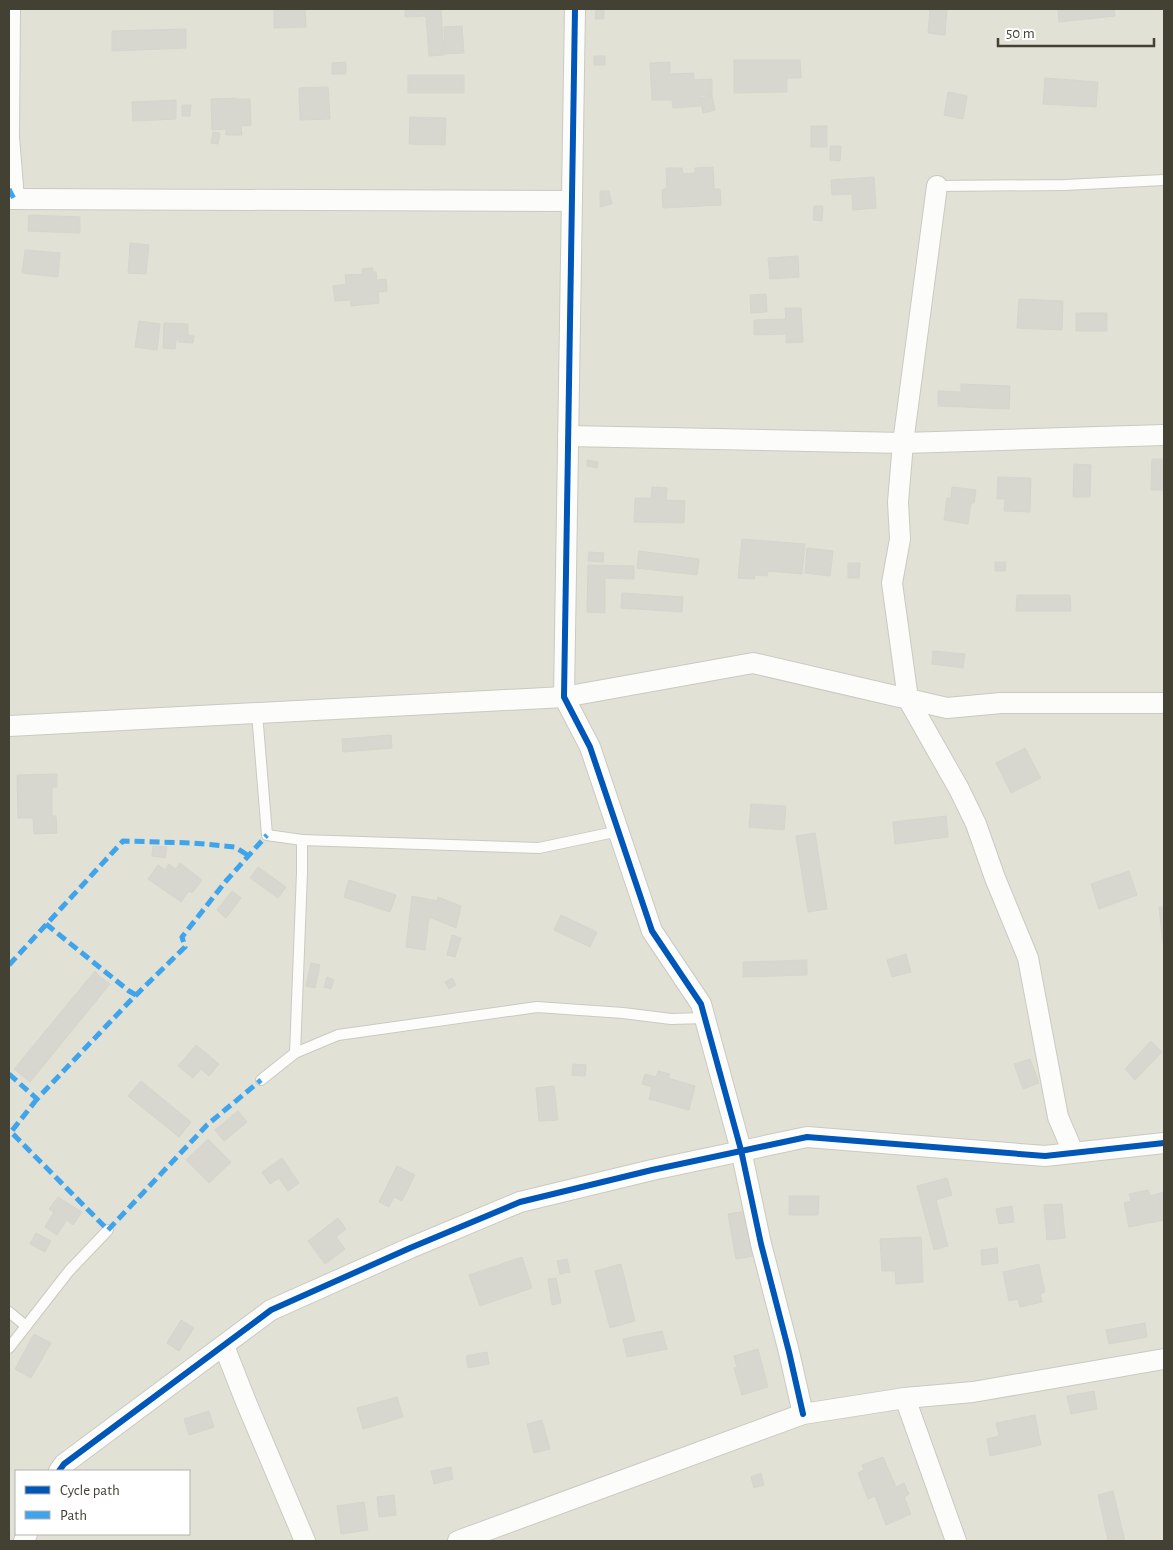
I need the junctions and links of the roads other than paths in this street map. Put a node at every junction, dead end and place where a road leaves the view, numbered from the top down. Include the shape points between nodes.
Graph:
1 (10, 9) edge
2 (574, 9) edge
3 (1164, 180) edge
4 (937, 186) joint
5 (11, 199) edge
6 (572, 201) junction
7 (1164, 435) edge
8 (568, 436) junction
9 (903, 443) junction
10 (564, 697) junction
11 (908, 699) junction
12 (1164, 703) edge
13 (257, 713) junction
14 (9, 726) edge
15 (619, 831) junction
16 (302, 840) junction
17 (705, 1018) junction
18 (295, 1053) junction
19 (260, 1080) dead end
20 (1164, 1143) edge
21 (741, 1150) junction
22 (1073, 1152) junction
23 (108, 1230) dead end
24 (9, 1312) edge
25 (26, 1326) junction
26 (224, 1346) junction
27 (9, 1348) edge
28 (1164, 1359) edge
29 (905, 1398) junction
30 (803, 1414) junction
31 (60, 1470) edge
32 (305, 1541) edge
33 (458, 1541) edge
34 (956, 1541) edge

1 - 5 street
2 - 6 street
3 - 4 lane
4 - 9 street
5 - 6 street
6 - 8 street
7 - 9 street
8 - 9 street
8 - 10 street
9 - 11 street via 898,502 900,539 892,583
10 - 11 street via 753,663
10 - 13 street
10 - 15 street via 590,747
11 - 12 street via 947,708 1001,702
11 - 22 street via 976,824 1028,958 1058,1117
13 - 14 street
13 - 16 lane via 267,835
15 - 16 lane via 539,848
15 - 17 street via 652,930 700,1004
16 - 18 lane
17 - 18 lane via 671,1019 537,1007 338,1035
17 - 21 street
18 - 19 lane
20 - 22 street
21 - 22 street via 807,1137 1045,1156
21 - 26 street via 520,1202 271,1310
21 - 30 street
23 - 25 lane via 69,1271
24 - 25 lane
25 - 27 lane
26 - 31 street
26 - 32 street
28 - 29 street via 973,1392
29 - 30 street
29 - 34 street
30 - 33 street

